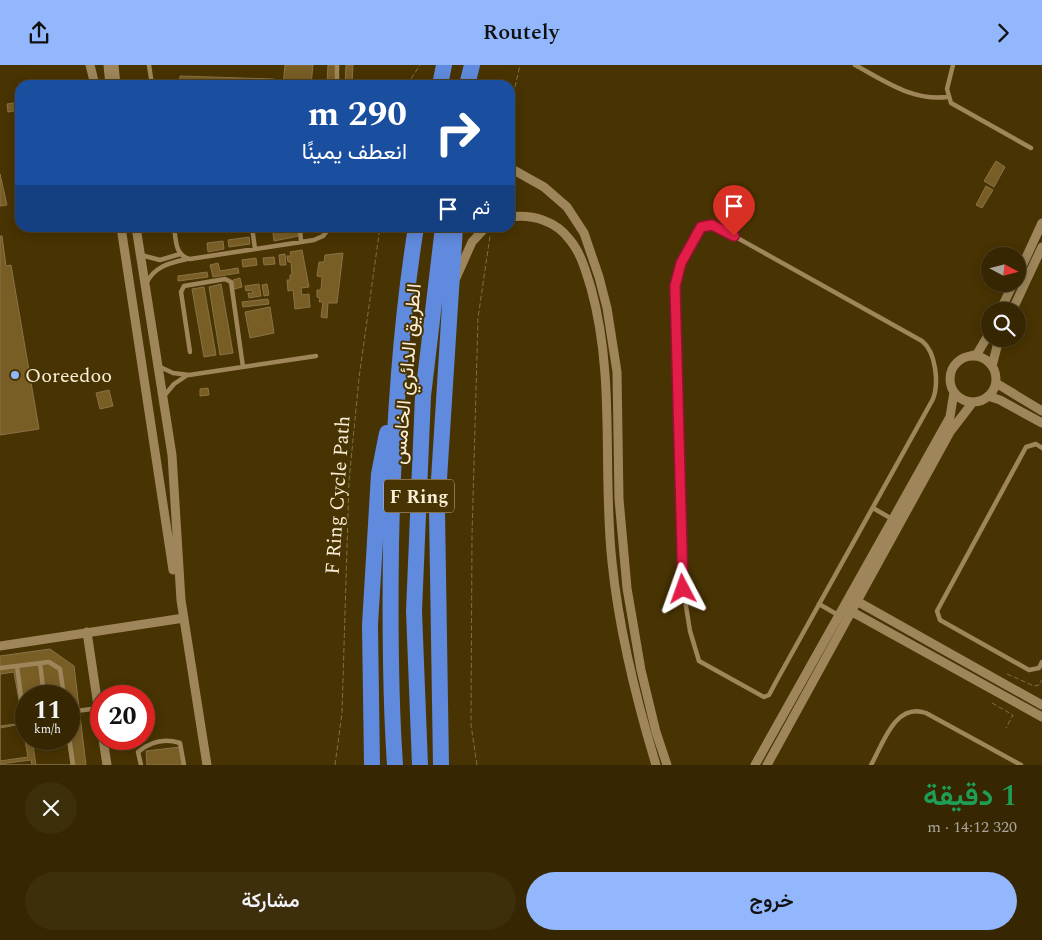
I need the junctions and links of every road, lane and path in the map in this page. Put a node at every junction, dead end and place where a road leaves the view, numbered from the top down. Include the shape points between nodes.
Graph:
1 (90, 65) edge
2 (96, 65) edge
3 (108, 65) edge
4 (114, 65) edge
5 (149, 65) edge
6 (337, 65) edge
7 (420, 65) edge
8 (444, 65) edge
9 (472, 65) edge
10 (520, 65) edge
11 (855, 65) edge
12 (953, 65) edge
13 (94, 80) edge
14 (100, 80) edge
15 (110, 80) edge
16 (116, 80) edge
17 (151, 80) edge
18 (337, 80) edge
19 (410, 80) edge
20 (441, 80) edge
21 (468, 80) edge
22 (515, 87) edge
23 (948, 97) junction
24 (1031, 148) dead end
25 (515, 171) edge
26 (515, 217) edge
27 (1042, 223) edge
28 (122, 232) edge
29 (137, 232) edge
30 (175, 232) edge
31 (253, 232) edge
32 (300, 232) edge
33 (325, 232) edge
34 (379, 232) edge
35 (415, 232) edge
36 (442, 232) edge
37 (454, 232) edge
38 (482, 232) edge
39 (490, 237) dead end
40 (301, 242) junction
41 (1042, 247) edge
42 (256, 249) junction
43 (140, 254) junction
44 (180, 254) junction
45 (1026, 258) edge
46 (188, 259) junction
47 (599, 277) junction
48 (589, 280) junction
49 (145, 287) junction
50 (451, 289) junction
51 (1016, 302) edge
52 (981, 347) edge
53 (997, 347) edge
54 (190, 352) dead end
55 (316, 356) dead end
56 (968, 356) junction
57 (157, 365) junction
58 (992, 366) junction
59 (243, 367) junction
60 (190, 375) junction
61 (996, 383) junction
62 (396, 391) junction
63 (954, 392) junction
64 (988, 396) junction
65 (163, 399) junction
66 (973, 402) junction
67 (1042, 411) edge
68 (1042, 423) edge
69 (1042, 448) edge
70 (873, 508) junction
71 (892, 519) junction
72 (849, 596) junction
73 (181, 600) junction
74 (858, 602) junction
75 (819, 605) junction
76 (843, 607) junction
77 (852, 612) junction
78 (838, 615) junction
79 (184, 618) junction
80 (87, 633) junction
81 (0, 646) edge
82 (1042, 662) edge
83 (40, 663) junction
84 (17, 666) junction
85 (0, 668) edge
86 (1007, 673) dead end
87 (1042, 680) edge
88 (19, 685) edge
89 (43, 685) edge
90 (62, 685) edge
91 (95, 685) edge
92 (992, 703) dead end
93 (1041, 711) edge
94 (1006, 728) dead end
95 (70, 750) edge
96 (105, 750) edge
97 (441, 762) edge
98 (72, 765) edge
99 (107, 765) edge
100 (141, 765) edge
101 (184, 765) edge
102 (205, 765) edge
103 (335, 765) edge
104 (372, 765) edge
105 (395, 765) edge
106 (420, 765) edge
107 (477, 765) edge
108 (656, 765) edge
109 (667, 765) edge
110 (755, 765) edge
111 (767, 765) edge
112 (871, 765) edge
113 (1021, 765) edge

1 - 13 street
2 - 14 street
3 - 15 street
4 - 16 street
5 - 17 lane
6 - 18 lane
7 - 19 path
8 - 20 highway
9 - 21 highway
10 - 22 path
11 - 23 lane via 912,94
12 - 23 lane via 947,85
23 - 24 lane via 957,109
25 - 47 street via 544,187 567,207 584,233
26 - 48 street via 536,217 558,228 575,246
27 - 45 street
28 - 73 street via 175,583
29 - 43 street
30 - 44 lane
31 - 42 lane
32 - 40 lane
33 - 40 lane via 319,239
34 - 103 path, F Ring Cycle Path via 359,378 349,481 342,713
35 - 62 highway, الطريق الدائري الخامس / F Ring
36 - 106 highway, الطريق الدائري الخامس / F Ring via 423,396 414,611
37 - 50 highway
38 - 50 street via 472,243
39 - 107 path via 478,317 472,535 471,725
40 - 42 lane
41 - 51 street
42 - 46 lane
43 - 44 lane via 160,260
43 - 49 street
44 - 46 lane
46 - 49 lane via 156,269
47 - 48 street
47 - 109 street via 617,372 619,499 627,588 641,670
48 - 108 street via 606,365 614,587 624,641
49 - 57 street
50 - 97 highway via 436,511
52 - 56 street via 977,354
53 - 58 street
54 - 59 lane via 181,292 184,286 225,279 231,282
55 - 59 lane
56 - 58 street via 979,356
56 - 63 street via 958,361 952,371 950,382
57 - 60 lane via 173,373
57 - 65 street
58 - 61 street
59 - 60 lane
60 - 65 lane via 174,384
61 - 64 street
61 - 67 street
62 - 104 highway via 379,474 370,625
62 - 105 highway, الطريق الدائري الخامس / F Ring via 390,625
63 - 66 street
63 - 71 street via 950,417
64 - 66 street
64 - 68 street
65 - 73 street via 174,471
66 - 74 street via 950,432
69 - 82 lane via 1036,444 1026,447 937,611 940,619 1029,669 1039,668
70 - 71 lane
70 - 75 lane
70 - 75 lane via 936,392 928,347 716,226 708,224 701,227 681,263 675,286 681,575 697,657 707,667 760,696 767,696
71 - 72 street
72 - 74 street
72 - 76 street
73 - 79 street
74 - 77 street
74 - 93 street
75 - 78 lane
76 - 77 street
76 - 78 street
77 - 93 street
77 - 111 street
78 - 110 street
79 - 80 street
79 - 102 street
80 - 81 street
80 - 91 street
83 - 84 lane
83 - 89 lane
83 - 90 lane via 49,662 60,669
84 - 85 lane
84 - 88 lane
86 - 87 path via 1034,687
92 - 94 path via 1013,715
95 - 98 lane
96 - 99 street
100 - 101 lane via 138,751 162,740 180,743
112 - 113 lane via 896,720 915,710

